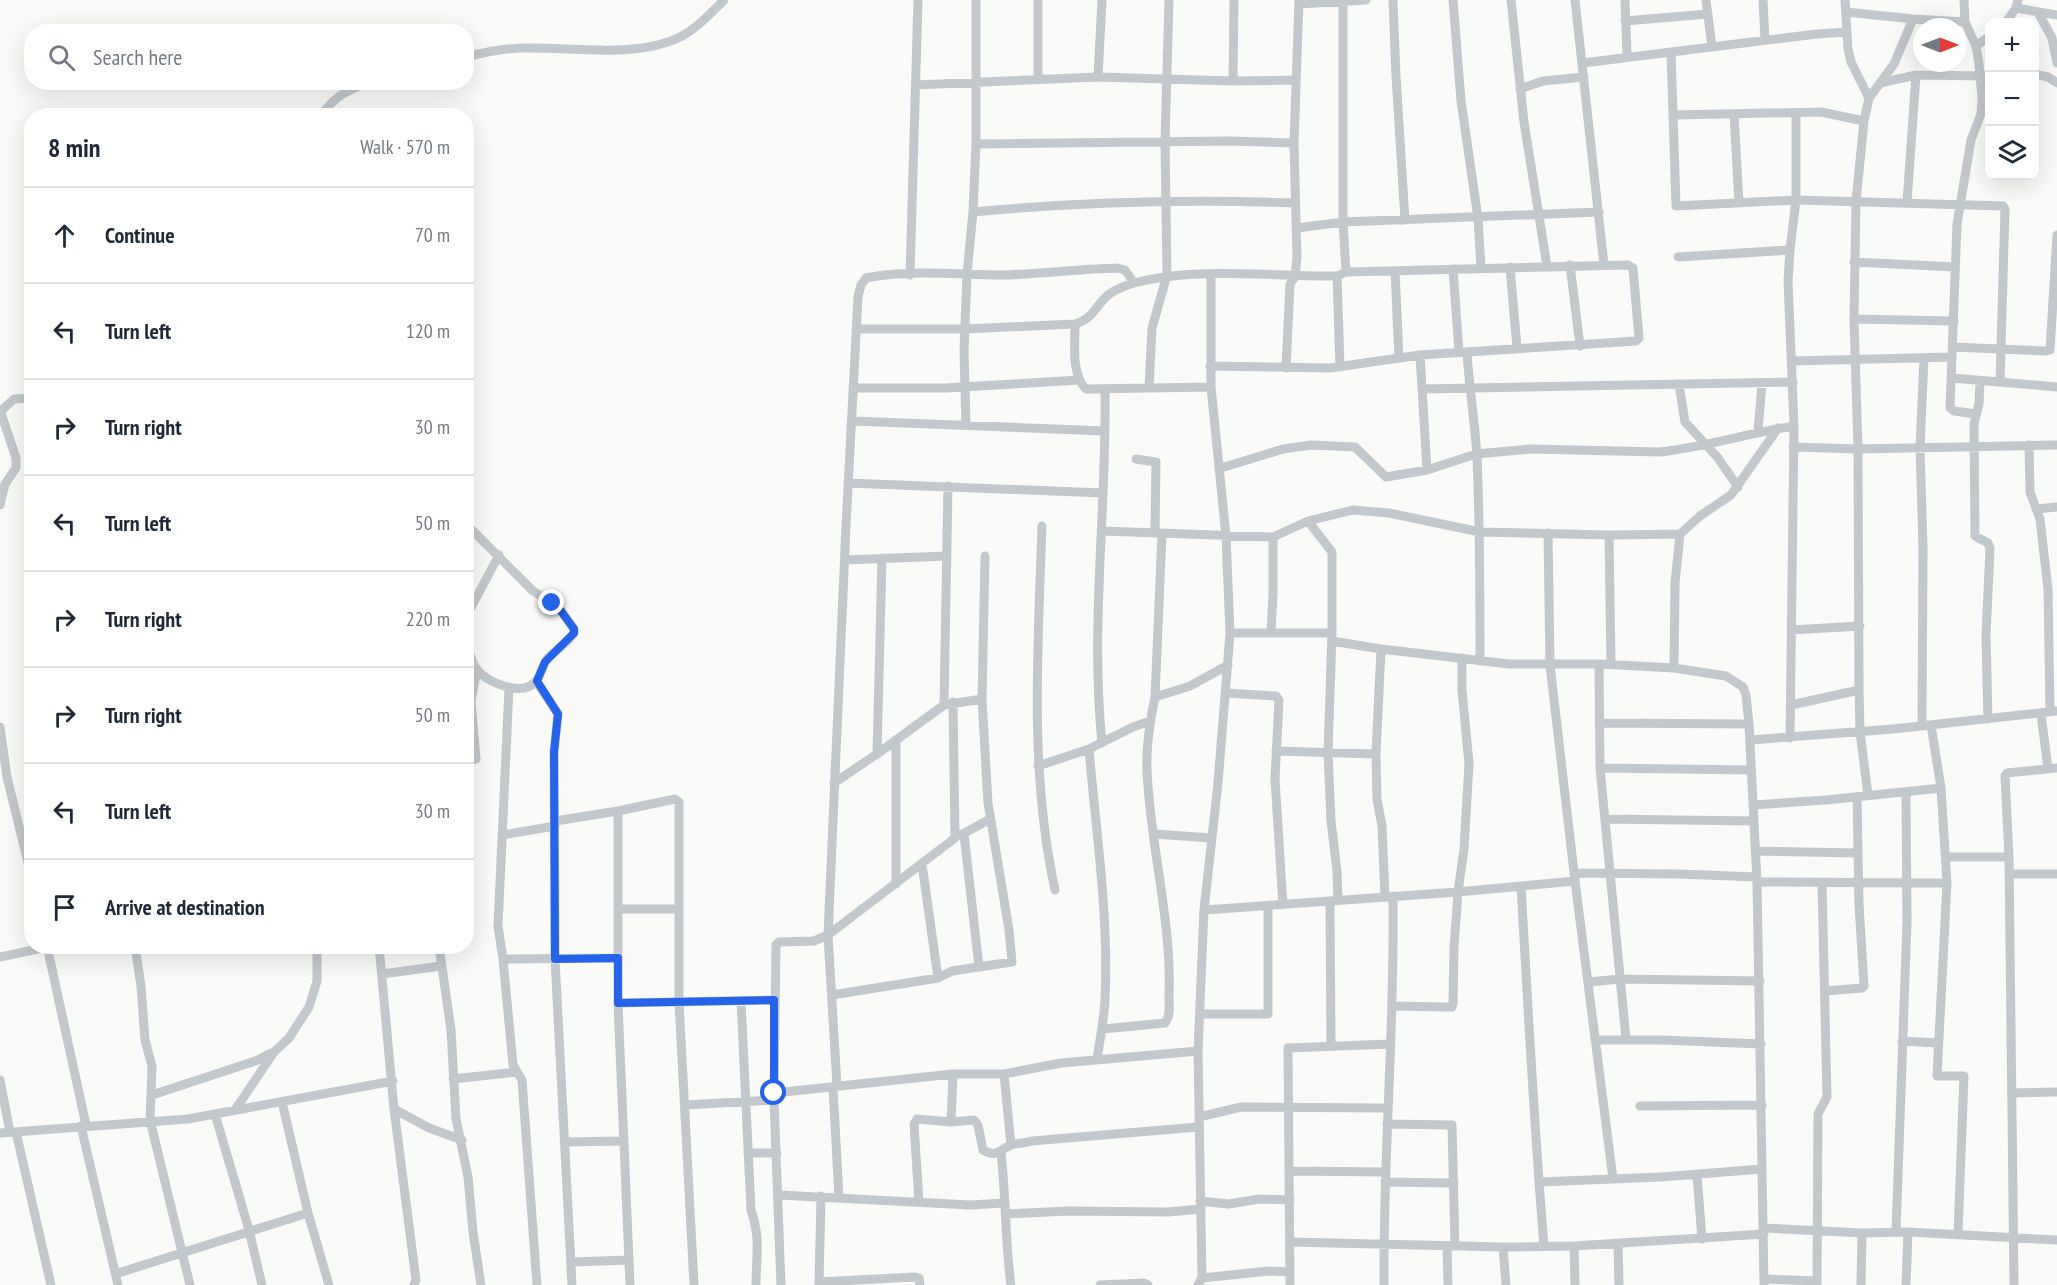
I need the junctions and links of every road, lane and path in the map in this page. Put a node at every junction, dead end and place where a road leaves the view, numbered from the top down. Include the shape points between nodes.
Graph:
1 (724, 0) edge
2 (918, 0) edge
3 (976, 0) edge
4 (1038, 0) edge
5 (1102, 0) edge
6 (1168, 0) edge
7 (1234, 0) edge
8 (1366, 0) edge
9 (1393, 0) edge
10 (1453, 0) edge
11 (1512, 0) edge
12 (1575, 0) edge
13 (1624, 0) edge
14 (1706, 0) edge
15 (1763, 0) edge
16 (1845, 0) edge
17 (1964, 0) edge
18 (1299, 2) edge
19 (1343, 2) junction
20 (2017, 4) edge
21 (1846, 12) junction
22 (2038, 12) junction
23 (1708, 14) junction
24 (2057, 15) edge
25 (1965, 18) edge
26 (2008, 18) edge
27 (1913, 19) edge
28 (1625, 21) junction
29 (1913, 21) edge
30 (1967, 26) edge
31 (1847, 32) junction
32 (1985, 39) edge
33 (1765, 40) junction
34 (1976, 46) junction
35 (1712, 47) junction
36 (1671, 52) junction
37 (474, 56) edge
38 (1627, 56) junction
39 (1583, 63) junction
40 (2057, 63) edge
41 (1916, 75) junction
42 (2039, 75) edge
43 (1985, 76) edge
44 (1098, 77) junction
45 (1584, 77) junction
46 (1038, 79) junction
47 (1166, 80) junction
48 (1296, 80) junction
49 (1233, 81) junction
50 (976, 82) junction
51 (1880, 83) junction
52 (2057, 83) edge
53 (916, 85) junction
54 (1520, 89) junction
55 (348, 90) edge
56 (1869, 98) junction
57 (326, 108) edge
58 (1796, 113) junction
59 (1734, 114) junction
60 (1674, 115) junction
61 (1864, 121) junction
62 (1165, 142) junction
63 (1294, 143) junction
64 (976, 144) junction
65 (1796, 200) junction
66 (1856, 201) junction
67 (1167, 202) junction
68 (1907, 202) junction
69 (1295, 203) junction
70 (1739, 203) junction
71 (1959, 205) junction
72 (973, 212) junction
73 (1599, 212) junction
74 (1540, 215) junction
75 (1478, 218) junction
76 (1405, 220) junction
77 (1343, 222) junction
78 (1298, 228) junction
79 (2057, 235) edge
80 (2056, 249) edge
81 (1790, 250) junction
82 (1678, 257) dead end
83 (1854, 262) junction
84 (1570, 265) junction
85 (1604, 265) junction
86 (1547, 266) junction
87 (1510, 267) junction
88 (1955, 267) junction
89 (1453, 268) junction
90 (1481, 268) junction
91 (1395, 271) junction
92 (967, 274) junction
93 (1341, 274) junction
94 (910, 275) junction
95 (1167, 275) junction
96 (1211, 275) junction
97 (1294, 277) junction
98 (1134, 283) junction
99 (2056, 295) edge
100 (1854, 319) junction
101 (1954, 321) junction
102 (1075, 324) junction
103 (857, 329) junction
104 (965, 329) junction
105 (1580, 346) junction
106 (1953, 347) junction
107 (1517, 348) junction
108 (2002, 350) junction
109 (1463, 352) junction
110 (1420, 355) junction
111 (1952, 357) junction
112 (1399, 358) junction
113 (1924, 358) junction
114 (1857, 360) junction
115 (1792, 361) junction
116 (1210, 366) junction
117 (1340, 367) junction
118 (1286, 368) junction
119 (1952, 378) junction
120 (1080, 380) junction
121 (1980, 381) junction
122 (1793, 382) junction
123 (2000, 382) junction
124 (1762, 383) junction
125 (1679, 384) junction
126 (966, 387) junction
127 (1149, 387) junction
128 (1211, 387) junction
129 (1469, 387) junction
130 (2057, 387) edge
131 (854, 388) junction
132 (1105, 389) junction
133 (1422, 389) junction
134 (24, 398) edge
135 (1, 410) edge
136 (1976, 414) junction
137 (853, 421) junction
138 (966, 425) junction
139 (1794, 426) junction
140 (1778, 428) junction
141 (1106, 431) junction
142 (1758, 431) junction
143 (1704, 443) junction
144 (2029, 445) junction
145 (2057, 445) edge
146 (1793, 447) junction
147 (1920, 447) junction
148 (1975, 447) junction
149 (1858, 448) junction
150 (1476, 454) junction
151 (1136, 459) dead end
152 (1221, 468) junction
153 (1427, 470) junction
154 (848, 483) junction
155 (948, 486) junction
156 (1738, 487) junction
157 (1103, 492) junction
158 (0, 505) edge
159 (2057, 507) edge
160 (2036, 509) junction
161 (1308, 520) junction
162 (1042, 526) dead end
163 (1102, 531) junction
164 (474, 532) edge
165 (1480, 532) junction
166 (1548, 533) junction
167 (1158, 534) junction
168 (1680, 534) junction
169 (1609, 535) junction
170 (1226, 536) junction
171 (1273, 537) junction
172 (499, 555) junction
173 (947, 556) junction
174 (984, 556) dead end
175 (882, 558) junction
176 (845, 560) junction
177 (2052, 589) edge
178 (474, 602) edge
179 (1860, 626) junction
180 (1791, 630) junction
181 (1271, 632) junction
182 (1230, 633) junction
183 (1332, 637) junction
184 (1381, 649) junction
185 (1462, 658) junction
186 (1480, 661) junction
187 (474, 664) edge
188 (1599, 664) junction
189 (1611, 664) junction
190 (1550, 665) junction
191 (1228, 666) junction
192 (1674, 668) junction
193 (477, 669) junction
194 (537, 681) junction
195 (474, 685) edge
196 (509, 688) junction
197 (1859, 690) junction
198 (1226, 693) junction
199 (1155, 697) junction
200 (982, 699) junction
201 (949, 704) junction
202 (1791, 705) junction
203 (2049, 712) edge
204 (1988, 720) junction
205 (1150, 722) junction
206 (1599, 723) junction
207 (1749, 724) junction
208 (1927, 726) junction
209 (0, 727) edge
210 (1860, 732) junction
211 (474, 736) edge
212 (1790, 738) junction
213 (896, 740) junction
214 (1750, 740) junction
215 (1102, 743) junction
216 (1089, 749) junction
217 (1276, 751) junction
218 (1328, 753) junction
219 (877, 754) junction
220 (1376, 754) junction
221 (474, 759) edge
222 (1038, 766) junction
223 (1600, 768) junction
224 (2053, 769) edge
225 (1751, 770) junction
226 (834, 783) junction
227 (1941, 788) junction
228 (1906, 792) junction
229 (1868, 795) junction
230 (1857, 797) junction
231 (1753, 805) junction
232 (618, 811) junction
233 (990, 819) junction
234 (1605, 819) junction
235 (1754, 821) junction
236 (555, 823) junction
237 (1154, 834) junction
238 (502, 835) junction
239 (959, 836) junction
240 (1212, 838) junction
241 (24, 845) edge
242 (1756, 851) junction
243 (1858, 853) junction
244 (2009, 856) junction
245 (1946, 857) junction
246 (922, 864) junction
247 (1611, 873) junction
248 (2009, 873) junction
249 (2057, 874) edge
250 (1575, 877) junction
251 (1757, 879) junction
252 (1908, 882) junction
253 (1822, 883) junction
254 (1858, 883) junction
255 (1947, 883) junction
256 (896, 884) junction
257 (1521, 886) junction
258 (1055, 890) dead end
259 (1458, 892) junction
260 (1389, 896) junction
261 (1334, 901) junction
262 (1283, 905) junction
263 (1268, 906) junction
264 (618, 909) junction
265 (679, 909) junction
266 (1204, 910) junction
267 (828, 935) junction
268 (24, 952) edge
269 (48, 954) edge
270 (136, 954) edge
271 (317, 954) edge
272 (380, 954) edge
273 (440, 954) edge
274 (0, 957) edge
275 (618, 958) junction
276 (503, 959) junction
277 (555, 959) junction
278 (441, 966) junction
279 (979, 967) junction
280 (382, 974) junction
281 (938, 978) junction
282 (1620, 979) junction
283 (1760, 981) junction
284 (1589, 982) junction
285 (1825, 991) junction
286 (832, 995) junction
287 (774, 1000) junction
288 (741, 1001) junction
289 (679, 1002) junction
290 (618, 1003) junction
291 (1392, 1006) junction
292 (1200, 1014) junction
293 (1103, 1029) junction
294 (1626, 1039) junction
295 (1595, 1040) junction
296 (1902, 1041) junction
297 (1938, 1043) junction
298 (1390, 1044) junction
299 (1761, 1044) junction
300 (1330, 1046) junction
301 (274, 1052) junction
302 (1198, 1052) junction
303 (1097, 1059) junction
304 (517, 1072) junction
305 (953, 1074) junction
306 (1004, 1074) junction
307 (453, 1078) junction
308 (0, 1080) edge
309 (393, 1081) junction
310 (835, 1087) junction
311 (2057, 1092) edge
312 (2013, 1093) junction
313 (152, 1095) junction
314 (774, 1096) junction
315 (745, 1101) junction
316 (282, 1102) junction
317 (685, 1105) junction
318 (1761, 1105) junction
319 (1640, 1106) dead end
320 (1288, 1107) junction
321 (1387, 1108) junction
322 (394, 1109) junction
323 (235, 1110) junction
324 (215, 1114) junction
325 (1199, 1117) junction
326 (150, 1120) junction
327 (951, 1122) junction
328 (1387, 1124) junction
329 (83, 1126) junction
330 (1198, 1127) junction
331 (9, 1132) edge
332 (462, 1140) junction
333 (623, 1141) junction
334 (564, 1142) junction
335 (1011, 1145) junction
336 (1001, 1152) junction
337 (748, 1153) junction
338 (777, 1153) junction
339 (1762, 1169) junction
340 (1290, 1171) junction
341 (1697, 1175) junction
342 (1385, 1177) junction
343 (1613, 1179) junction
344 (1539, 1182) junction
345 (1454, 1184) junction
346 (779, 1195) junction
347 (821, 1196) junction
348 (839, 1198) junction
349 (1290, 1200) junction
350 (919, 1202) junction
351 (1004, 1203) junction
352 (1200, 1205) junction
353 (308, 1213) junction
354 (1006, 1214) junction
355 (249, 1230) junction
356 (1818, 1230) junction
357 (1764, 1231) junction
358 (1896, 1232) junction
359 (1908, 1232) junction
360 (1862, 1233) junction
361 (1958, 1234) junction
362 (2014, 1237) junction
363 (1702, 1239) junction
364 (2057, 1239) edge
365 (1290, 1242) junction
366 (1384, 1244) junction
367 (1618, 1244) junction
368 (1451, 1246) junction
369 (1544, 1246) junction
370 (1574, 1246) junction
371 (1503, 1247) junction
372 (181, 1253) junction
373 (629, 1260) junction
374 (571, 1262) junction
375 (1290, 1272) junction
376 (115, 1274) junction
377 (1243, 1275) junction
378 (1200, 1282) edge
379 (1764, 1282) edge
380 (1817, 1283) edge
381 (819, 1284) edge
382 (51, 1285) edge
383 (118, 1285) edge
384 (190, 1285) edge
385 (262, 1285) edge
386 (329, 1285) edge
387 (414, 1285) edge
388 (481, 1285) edge
389 (537, 1285) edge
390 (572, 1285) edge
391 (630, 1285) edge
392 (694, 1285) edge
393 (756, 1285) edge
394 (781, 1285) edge
395 (920, 1285) edge
396 (1011, 1285) edge
397 (1100, 1285) edge
398 (1148, 1285) edge
399 (1243, 1285) edge
400 (1290, 1285) edge
401 (1384, 1285) edge
402 (1448, 1285) edge
403 (1506, 1285) edge
404 (1575, 1285) edge
405 (1619, 1285) edge
406 (1862, 1285) edge
407 (1906, 1285) edge
408 (2014, 1285) edge

1 - 37 street via 681,36 652,46 616,50 523,48
2 - 53 street
3 - 50 street
4 - 46 street
5 - 44 street
6 - 47 street
7 - 49 street
8 - 19 street
9 - 76 street
10 - 75 street via 1461,101
11 - 54 street
12 - 39 street
13 - 28 street
14 - 23 street
15 - 33 street
16 - 21 street
17 - 25 street
18 - 19 street
18 - 48 street
19 - 77 street
20 - 22 street
20 - 26 street
21 - 27 street
21 - 31 street
22 - 24 street
22 - 40 street via 2052,38
23 - 28 street
23 - 35 street
28 - 38 street
29 - 51 street via 1897,58
30 - 34 street
31 - 33 street
31 - 56 street via 1851,62
32 - 34 street
33 - 35 street
34 - 43 street
35 - 36 street
36 - 38 street
36 - 60 street
38 - 39 street
39 - 45 street
41 - 43 street
41 - 51 street
41 - 68 street
42 - 52 street
43 - 71 street
44 - 46 street
44 - 47 street
45 - 54 street via 1543,81
45 - 73 street
46 - 50 street
47 - 49 street
47 - 62 street
48 - 49 street
48 - 63 street
50 - 53 street
50 - 64 street
51 - 56 street
53 - 94 street
54 - 74 street
55 - 57 street
56 - 61 street
58 - 59 street
58 - 61 street via 1834,114
58 - 65 street
59 - 60 street
59 - 70 street
60 - 70 street via 1676,206
61 - 66 street
62 - 63 street
62 - 64 street
62 - 67 street
63 - 69 street
64 - 72 street
65 - 66 street
65 - 70 street
65 - 81 street
66 - 68 street
66 - 83 street
67 - 69 street
67 - 72 street
67 - 95 street
68 - 71 street
69 - 78 street
71 - 88 street
71 - 108 street via 1999,204 2005,209
72 - 92 street
73 - 74 street
73 - 85 street
74 - 75 street
74 - 86 street
75 - 76 street
75 - 90 street
76 - 77 street
77 - 78 street
77 - 93 street
78 - 97 street
79 - 80 street
80 - 99 street
81 - 82 street
81 - 115 street
83 - 88 street
83 - 100 street
84 - 85 street
84 - 86 street
84 - 105 street
85 - 105 street via 1634,268 1639,338
86 - 87 street
87 - 90 street
87 - 107 street
88 - 101 street
89 - 90 street
89 - 91 street
89 - 109 street
91 - 93 street
91 - 112 street
92 - 94 street
92 - 98 street via 1117,268 1125,270
92 - 104 street
93 - 97 street
93 - 117 street
94 - 103 street via 866,278 858,297
95 - 96 street
95 - 98 street
95 - 127 street via 1152,328
96 - 97 street
96 - 116 street
97 - 118 street via 1290,284
98 - 102 street via 1110,293 1090,318
99 - 108 street via 2050,350
100 - 101 street
100 - 114 street
101 - 106 street
102 - 104 street
102 - 120 street
103 - 104 street
103 - 131 street
104 - 126 street
105 - 107 street
106 - 108 street
106 - 111 street
107 - 109 street
108 - 123 street
109 - 110 street
109 - 129 street
110 - 112 street
110 - 133 street
111 - 113 street
111 - 119 street
112 - 117 street
113 - 114 street
113 - 147 street
114 - 115 street
114 - 149 street
115 - 122 street
116 - 118 street
116 - 128 street
117 - 118 street
119 - 121 street
119 - 136 street via 1952,410
120 - 126 street
120 - 132 street via 1086,389
121 - 123 street
121 - 136 street
122 - 124 street
122 - 139 street
123 - 130 street
124 - 125 street
124 - 142 street
125 - 129 street
125 - 143 street via 1685,422
126 - 131 street
126 - 138 street
127 - 128 street
127 - 132 street
128 - 152 street
129 - 133 street
129 - 150 street
131 - 137 street
132 - 141 street
133 - 153 street
134 - 135 street via 14,399
135 - 158 street via 16,468 5,484
136 - 148 street
137 - 138 street
137 - 154 street
138 - 141 street
139 - 140 street
139 - 146 street
140 - 142 street
140 - 156 street
141 - 157 street
142 - 143 street
143 - 150 street via 1660,452 1531,449
143 - 156 street
144 - 145 street
144 - 148 street
144 - 160 street via 2028,480
146 - 149 street
146 - 180 street
147 - 148 street
147 - 149 street
147 - 208 street
148 - 204 street via 1975,536 1990,548
149 - 179 street
150 - 153 street
150 - 165 street
151 - 167 street via 1156,462
152 - 153 street via 1283,449 1311,445 1355,447 1386,477
152 - 170 street
154 - 155 street
154 - 176 street
155 - 157 street
155 - 173 street
156 - 168 street
157 - 163 street
159 - 160 street
160 - 177 street
161 - 165 street via 1353,510 1389,513
161 - 171 street
161 - 183 street via 1332,552
162 - 222 street
163 - 167 street
163 - 215 street via 1097,657
164 - 172 street
165 - 166 street
165 - 186 street
166 - 169 street
166 - 190 street
167 - 170 street
167 - 199 street
168 - 169 street
168 - 192 street
169 - 189 street
170 - 171 street
170 - 182 street
171 - 181 street
172 - 178 street
172 - 194 street via 533,591 561,611 574,629 573,636 545,662
173 - 175 street
173 - 201 street
174 - 200 street
175 - 176 street
175 - 219 street
176 - 226 street
177 - 203 street
179 - 180 street
179 - 197 street
180 - 202 street
181 - 182 street
181 - 183 street
182 - 191 street
183 - 184 street
183 - 218 street
184 - 185 street
184 - 220 street
185 - 186 street
185 - 259 street via 1469,764
186 - 190 street
187 - 193 street
188 - 189 street
188 - 190 street
188 - 206 street
189 - 192 street
190 - 250 street
191 - 198 street
191 - 199 street via 1190,686
192 - 207 street via 1726,676 1735,681 1746,695
193 - 195 street
193 - 196 street
194 - 196 street via 521,689
194 - 236 street via 558,714
196 - 238 street
197 - 202 street
197 - 210 street
198 - 217 street via 1278,697
198 - 240 street
199 - 205 street
200 - 201 street
200 - 233 street
201 - 213 street
201 - 239 street
202 - 212 street
203 - 204 street
203 - 224 street
204 - 208 street
205 - 215 street
205 - 237 street via 1147,771
206 - 207 street
206 - 223 street
207 - 214 street
208 - 210 street
208 - 227 street
209 - 241 street
210 - 212 street
210 - 229 street
211 - 221 street
212 - 214 street
213 - 219 street
213 - 256 street
214 - 225 street
215 - 216 street
216 - 222 street
216 - 293 street via 1103,899
217 - 218 street
217 - 262 street via 1275,797
218 - 220 street
218 - 261 street via 1337,871
219 - 226 street
220 - 260 street via 1377,799
222 - 258 street via 1045,846
223 - 225 street
223 - 234 street
224 - 244 street via 2006,774
225 - 231 street
226 - 267 street
227 - 228 street
227 - 245 street
228 - 229 street
228 - 252 street
229 - 230 street
230 - 231 street
230 - 243 street
231 - 235 street
232 - 236 street
232 - 264 street
232 - 265 street via 675,799 679,802
233 - 239 street
233 - 279 street via 1012,959 1009,963
234 - 235 street
234 - 247 street
235 - 242 street
236 - 238 street
236 - 277 street
237 - 240 street
237 - 293 street via 1168,936 1168,1020
238 - 276 street via 497,911
239 - 246 street
239 - 279 street
240 - 266 street
242 - 243 street
242 - 251 street
243 - 254 street
244 - 245 street
244 - 248 street
245 - 255 street
246 - 256 street
246 - 281 street
247 - 250 street
247 - 251 street
247 - 282 street
248 - 249 street
248 - 312 street
250 - 257 street
250 - 284 street
251 - 253 street
251 - 283 street
252 - 254 street
252 - 255 street
252 - 296 street
253 - 254 street
253 - 285 street
254 - 285 street via 1863,988
255 - 297 street
256 - 267 street
257 - 259 street
257 - 344 street
259 - 260 street
259 - 291 street via 1452,1007
260 - 261 street
260 - 291 street
261 - 262 street
261 - 300 street
262 - 263 street
263 - 266 street
263 - 292 street via 1268,1014
264 - 265 street
264 - 275 street
265 - 289 street
266 - 292 street
267 - 286 street
267 - 287 street via 814,942 777,942
268 - 274 street
269 - 329 street
270 - 313 street via 144,1032 152,1066
271 - 301 street via 317,981 309,1007 289,1038
272 - 280 street
273 - 278 street
275 - 277 street
275 - 290 street
276 - 277 street
276 - 304 street via 513,1065
277 - 334 street
278 - 280 street
278 - 307 street via 451,1030
279 - 281 street via 952,971
280 - 309 street
281 - 286 street
282 - 283 street
282 - 284 street
282 - 294 street
283 - 299 street
284 - 295 street
285 - 356 street via 1827,1097 1818,1114
286 - 310 street
287 - 288 street
287 - 314 street
288 - 289 street
288 - 315 street
289 - 290 street
289 - 317 street
290 - 333 street
291 - 298 street
292 - 302 street
293 - 303 street
294 - 295 street
294 - 299 street
295 - 343 street
296 - 297 street
296 - 358 street
297 - 361 street via 1937,1076 1964,1076
298 - 300 street
298 - 321 street
299 - 318 street
300 - 320 street via 1288,1048
301 - 313 street
301 - 323 street
302 - 303 street
302 - 325 street
303 - 306 street
304 - 307 street
304 - 389 street via 522,1080
305 - 306 street
305 - 310 street
305 - 327 street
306 - 335 street
307 - 332 street
308 - 331 street
309 - 316 street
309 - 322 street
310 - 314 street
310 - 348 street
311 - 312 street
312 - 362 street
313 - 326 street
314 - 315 street
314 - 338 street
315 - 317 street
315 - 337 street
316 - 323 street
316 - 353 street
317 - 392 street
318 - 319 street
318 - 339 street
320 - 321 street
320 - 325 street via 1241,1107
320 - 340 street
321 - 328 street
322 - 332 street
322 - 387 street
323 - 324 street
324 - 326 street
324 - 355 street
325 - 330 street
326 - 329 street
326 - 372 street
327 - 336 street via 974,1120 983,1150 989,1154
327 - 350 street via 915,1121
328 - 342 street
328 - 345 street via 1452,1125
329 - 331 street
329 - 376 street
330 - 335 street
330 - 352 street
331 - 382 street
332 - 388 street
333 - 334 street
333 - 373 street
334 - 374 street
335 - 336 street
336 - 351 street
337 - 338 street
337 - 393 street via 751,1210 758,1232
338 - 346 street
339 - 341 street
339 - 357 street
340 - 342 street
340 - 349 street
341 - 343 street
341 - 363 street
342 - 345 street
342 - 366 street
343 - 344 street
344 - 369 street
345 - 368 street
346 - 347 street
346 - 394 street
347 - 348 street
347 - 381 street
348 - 350 street
349 - 352 street
349 - 365 street
350 - 351 street
351 - 354 street
352 - 354 street via 1167,1212
352 - 378 street
353 - 355 street
353 - 386 street
354 - 396 street via 1005,1244
355 - 372 street
355 - 385 street
356 - 357 street
356 - 360 street
356 - 380 street
357 - 363 street
357 - 379 street
358 - 359 street
358 - 360 street
359 - 361 street
359 - 407 street
360 - 406 street
361 - 362 street
362 - 364 street
362 - 408 street
363 - 367 street
365 - 366 street
365 - 375 street
366 - 368 street
366 - 401 street
367 - 370 street
367 - 405 street
368 - 371 street
368 - 402 street
369 - 370 street
369 - 371 street
370 - 404 street
371 - 403 street
372 - 376 street
372 - 384 street
373 - 374 street
373 - 391 street
374 - 390 street
375 - 377 street
375 - 400 street
376 - 383 street
377 - 378 street
377 - 399 street
379 - 380 street
381 - 395 street via 915,1277
397 - 398 street

